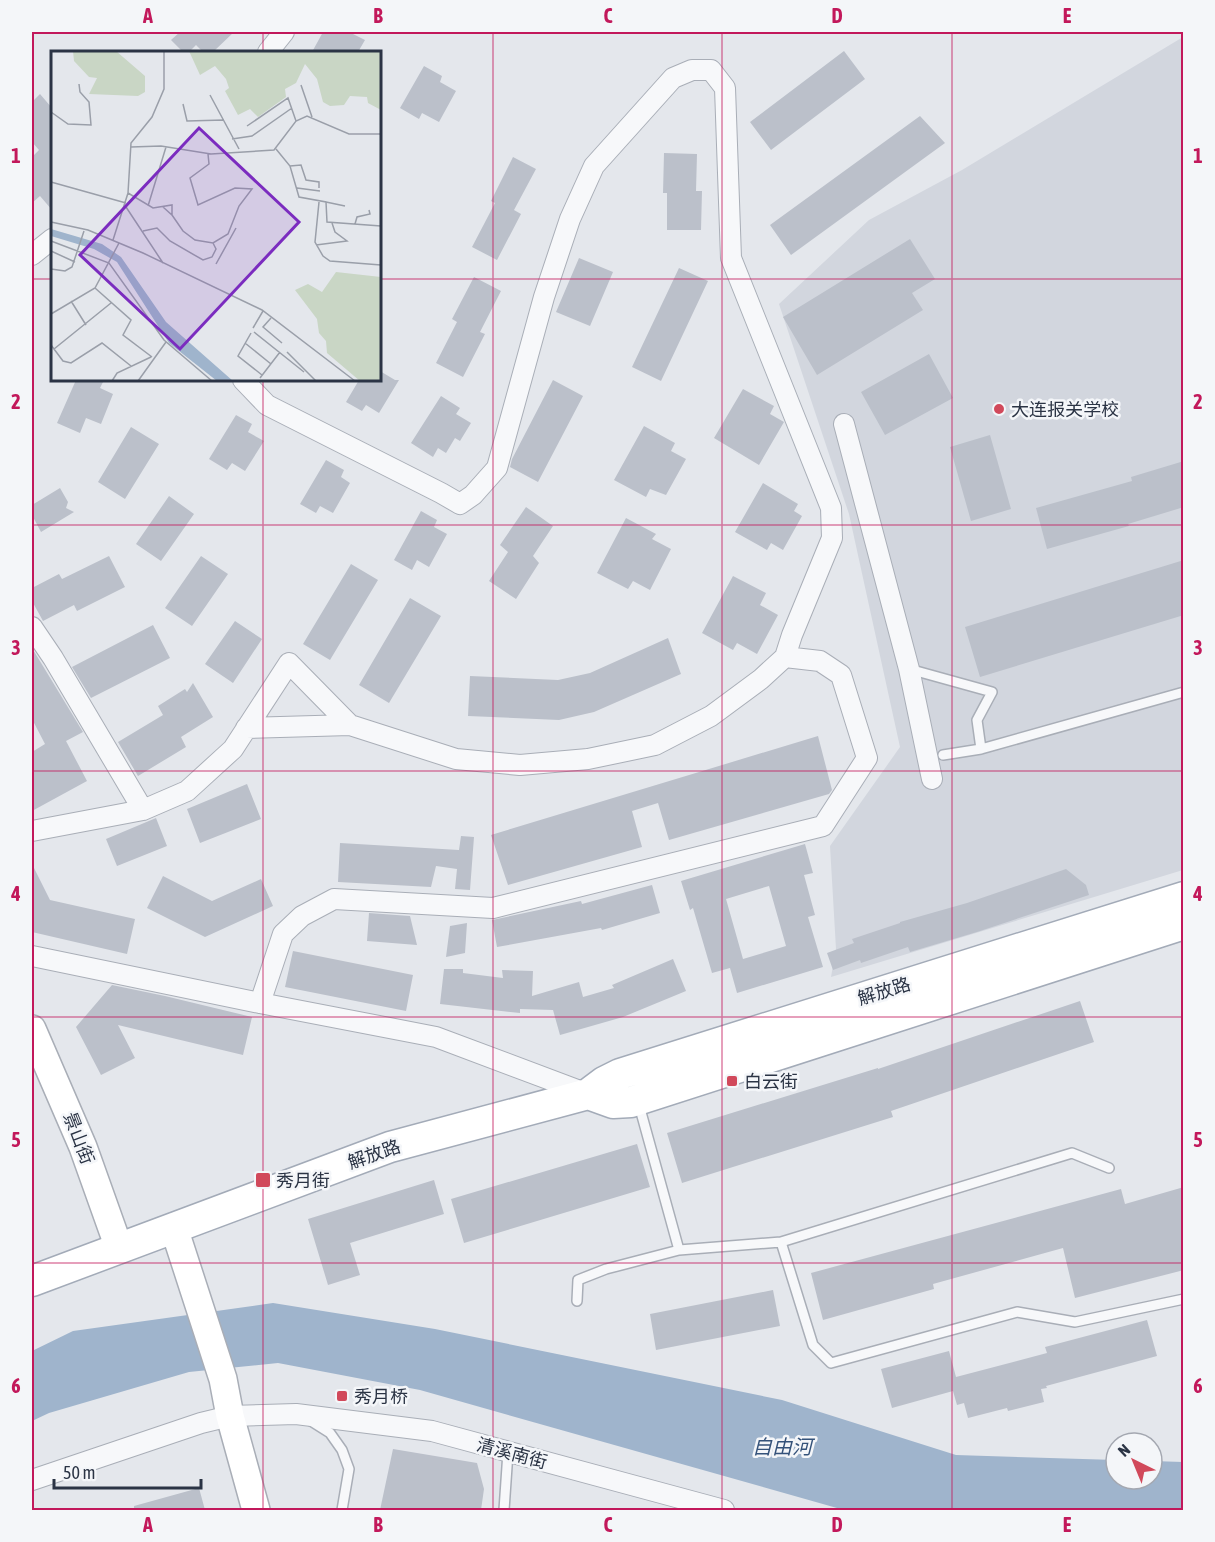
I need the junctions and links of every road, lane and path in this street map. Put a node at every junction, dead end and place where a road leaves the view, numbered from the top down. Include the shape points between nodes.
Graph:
1 (284, 32) edge
2 (269, 51) edge
3 (51, 240) edge
4 (32, 255) edge
5 (244, 381) edge
6 (844, 424) dead end
7 (32, 627) edge
8 (785, 657) junction
9 (909, 669) junction
10 (1184, 692) edge
11 (350, 725) junction
12 (246, 728) junction
13 (981, 749) junction
14 (943, 755) dead end
15 (932, 779) dead end
16 (143, 810) junction
17 (32, 831) edge
18 (1184, 897) edge
19 (1184, 924) edge
20 (32, 956) edge
21 (260, 1003) junction
22 (32, 1029) edge
23 (588, 1094) junction
24 (637, 1100) junction
25 (1109, 1168) dead end
26 (174, 1228) junction
27 (781, 1242) junction
28 (119, 1248) junction
29 (679, 1250) junction
30 (32, 1281) edge
31 (1184, 1299) edge
32 (577, 1300) dead end
33 (296, 1414) junction
34 (230, 1416) junction
35 (508, 1452) junction
36 (32, 1480) edge
37 (256, 1510) edge
38 (342, 1510) edge
39 (504, 1510) edge
40 (724, 1510) edge

1 - 2 street
3 - 4 street
5 - 8 street via 267,405 460,504 497,468 544,297 570,219 594,166 673,78 692,70 711,70 724,88 731,258 831,508 832,538
6 - 9 street
7 - 16 street
8 - 11 street via 711,716 655,745 588,759 520,765 456,759
8 - 21 street via 820,661 842,675 867,758 823,826 493,908 334,899 302,916 283,934
9 - 13 lane via 992,692 977,720
9 - 15 street
10 - 13 lane
11 - 12 street
11 - 12 street via 289,663
12 - 16 street via 233,748 187,791
13 - 14 lane
16 - 17 street
18 - 23 main road, 解放路 via 620,1074
19 - 24 main road, 解放路
20 - 21 street
21 - 23 street via 436,1037
22 - 28 street, 景山街 via 69,1111
23 - 24 main road, 解放路 via 613,1103
23 - 26 main road, 解放路 via 390,1147
24 - 29 lane
25 - 27 lane via 1072,1153
26 - 28 main road, 解放路
26 - 34 street via 223,1379
27 - 29 lane
27 - 31 lane via 813,1345 831,1363 1017,1312 1075,1322
28 - 30 main road, 解放路
29 - 32 lane via 578,1280
33 - 34 street, 清溪南街
33 - 35 street, 清溪南街 via 432,1431
33 - 38 lane via 330,1433 342,1450 349,1469
34 - 36 street, 清溪南街
34 - 37 street
35 - 39 lane
35 - 40 street, 清溪南街

